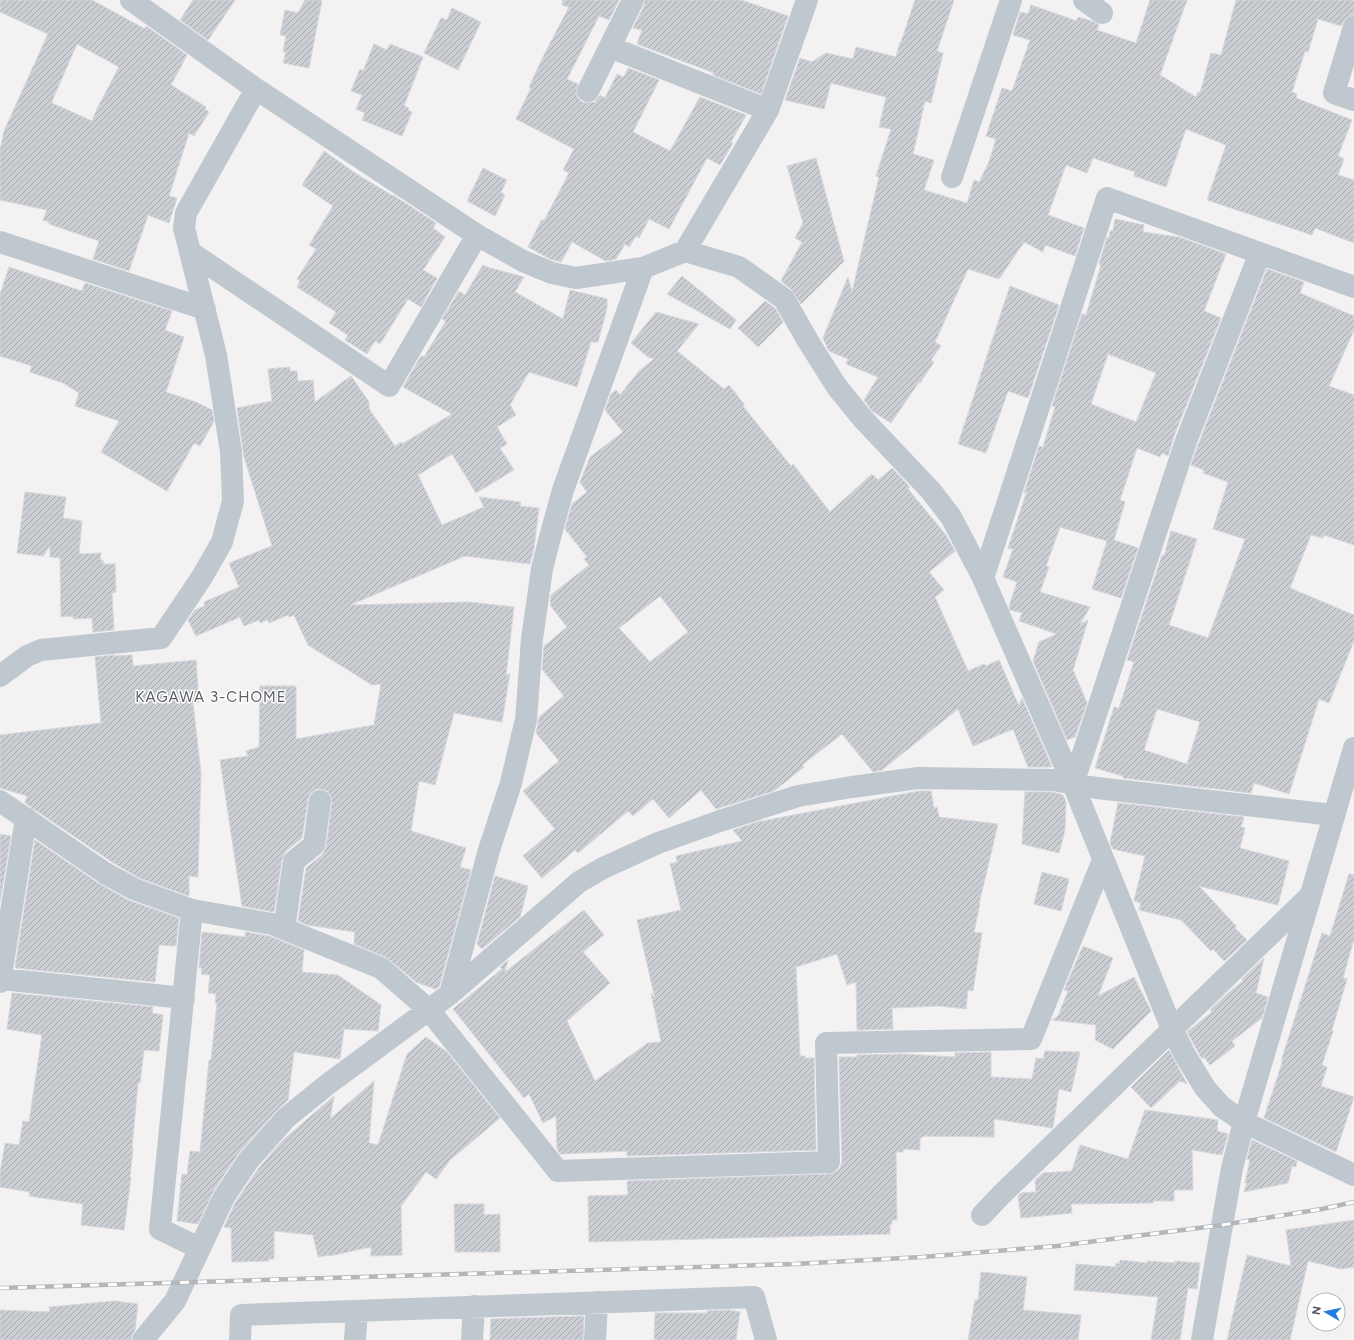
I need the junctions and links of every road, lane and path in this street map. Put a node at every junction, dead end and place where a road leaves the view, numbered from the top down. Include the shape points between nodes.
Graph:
1 (131, 0) edge
2 (633, 0) edge
3 (806, 0) edge
4 (1011, 0) edge
5 (1084, 0) edge
6 (1102, 13) dead end
7 (1354, 27) edge
8 (610, 47) junction
9 (256, 89) junction
10 (588, 91) dead end
11 (1354, 100) edge
12 (768, 110) junction
13 (952, 177) dead end
14 (477, 235) junction
15 (0, 242) edge
16 (685, 251) junction
17 (190, 252) junction
18 (1260, 253) junction
19 (643, 268) junction
20 (1354, 287) edge
21 (205, 309) junction
22 (983, 578) junction
23 (0, 675) edge
24 (1352, 761) edge
25 (1073, 784) junction
26 (0, 801) edge
27 (320, 801) dead end
28 (1334, 815) junction
29 (26, 818) junction
30 (1103, 860) junction
31 (1311, 895) junction
32 (192, 910) junction
33 (284, 929) junction
34 (0, 981) edge
35 (450, 994) junction
36 (184, 998) junction
37 (429, 1010) junction
38 (1172, 1030) junction
39 (1244, 1122) junction
40 (1354, 1175) edge
41 (982, 1216) dead end
42 (199, 1248) junction
43 (597, 1302) junction
44 (474, 1306) junction
45 (356, 1311) junction
46 (143, 1340) edge
47 (240, 1340) edge
48 (355, 1340) edge
49 (472, 1340) edge
50 (595, 1340) edge
51 (766, 1340) edge
52 (1202, 1340) edge

1 - 9 street
2 - 8 street
3 - 12 street
4 - 13 street
5 - 6 street
7 - 11 street via 1334,93
8 - 10 street
8 - 12 street
9 - 14 street
9 - 17 street via 186,213 184,228
12 - 16 street
14 - 17 street via 390,386
14 - 19 street via 523,261 552,273 576,278
15 - 21 street
16 - 19 street
16 - 22 street via 739,267 784,299 837,387 931,491 951,517
17 - 21 street
18 - 20 street
18 - 22 street via 1107,198
18 - 25 street via 1186,441
19 - 35 street via 563,490 549,541 542,569 532,640 526,720 511,782 489,850
21 - 23 street via 216,355 232,452 233,501 222,542 161,638 40,650
22 - 25 street
24 - 28 street
25 - 28 street
25 - 30 street
25 - 35 street via 1053,780 918,778 798,796 720,821 658,843 602,868 579,882
26 - 29 street
27 - 33 street via 314,845 294,861
28 - 31 street
29 - 32 street via 105,873 134,889
29 - 34 street
30 - 37 street via 1031,1039 826,1042 829,1162 558,1171
30 - 38 street
31 - 38 street
31 - 39 street
32 - 33 street via 272,924
32 - 36 street
33 - 37 street via 381,968
34 - 36 street
35 - 37 street
36 - 42 street via 160,1229
37 - 42 street via 286,1118 248,1161 224,1197
38 - 39 street via 1205,1088 1222,1107
38 - 41 street
39 - 40 street
39 - 52 street via 1230,1182
42 - 46 street via 175,1302
43 - 44 street
43 - 50 street
43 - 51 street via 754,1297
44 - 45 street
44 - 49 street
45 - 47 street via 241,1315
45 - 48 street

